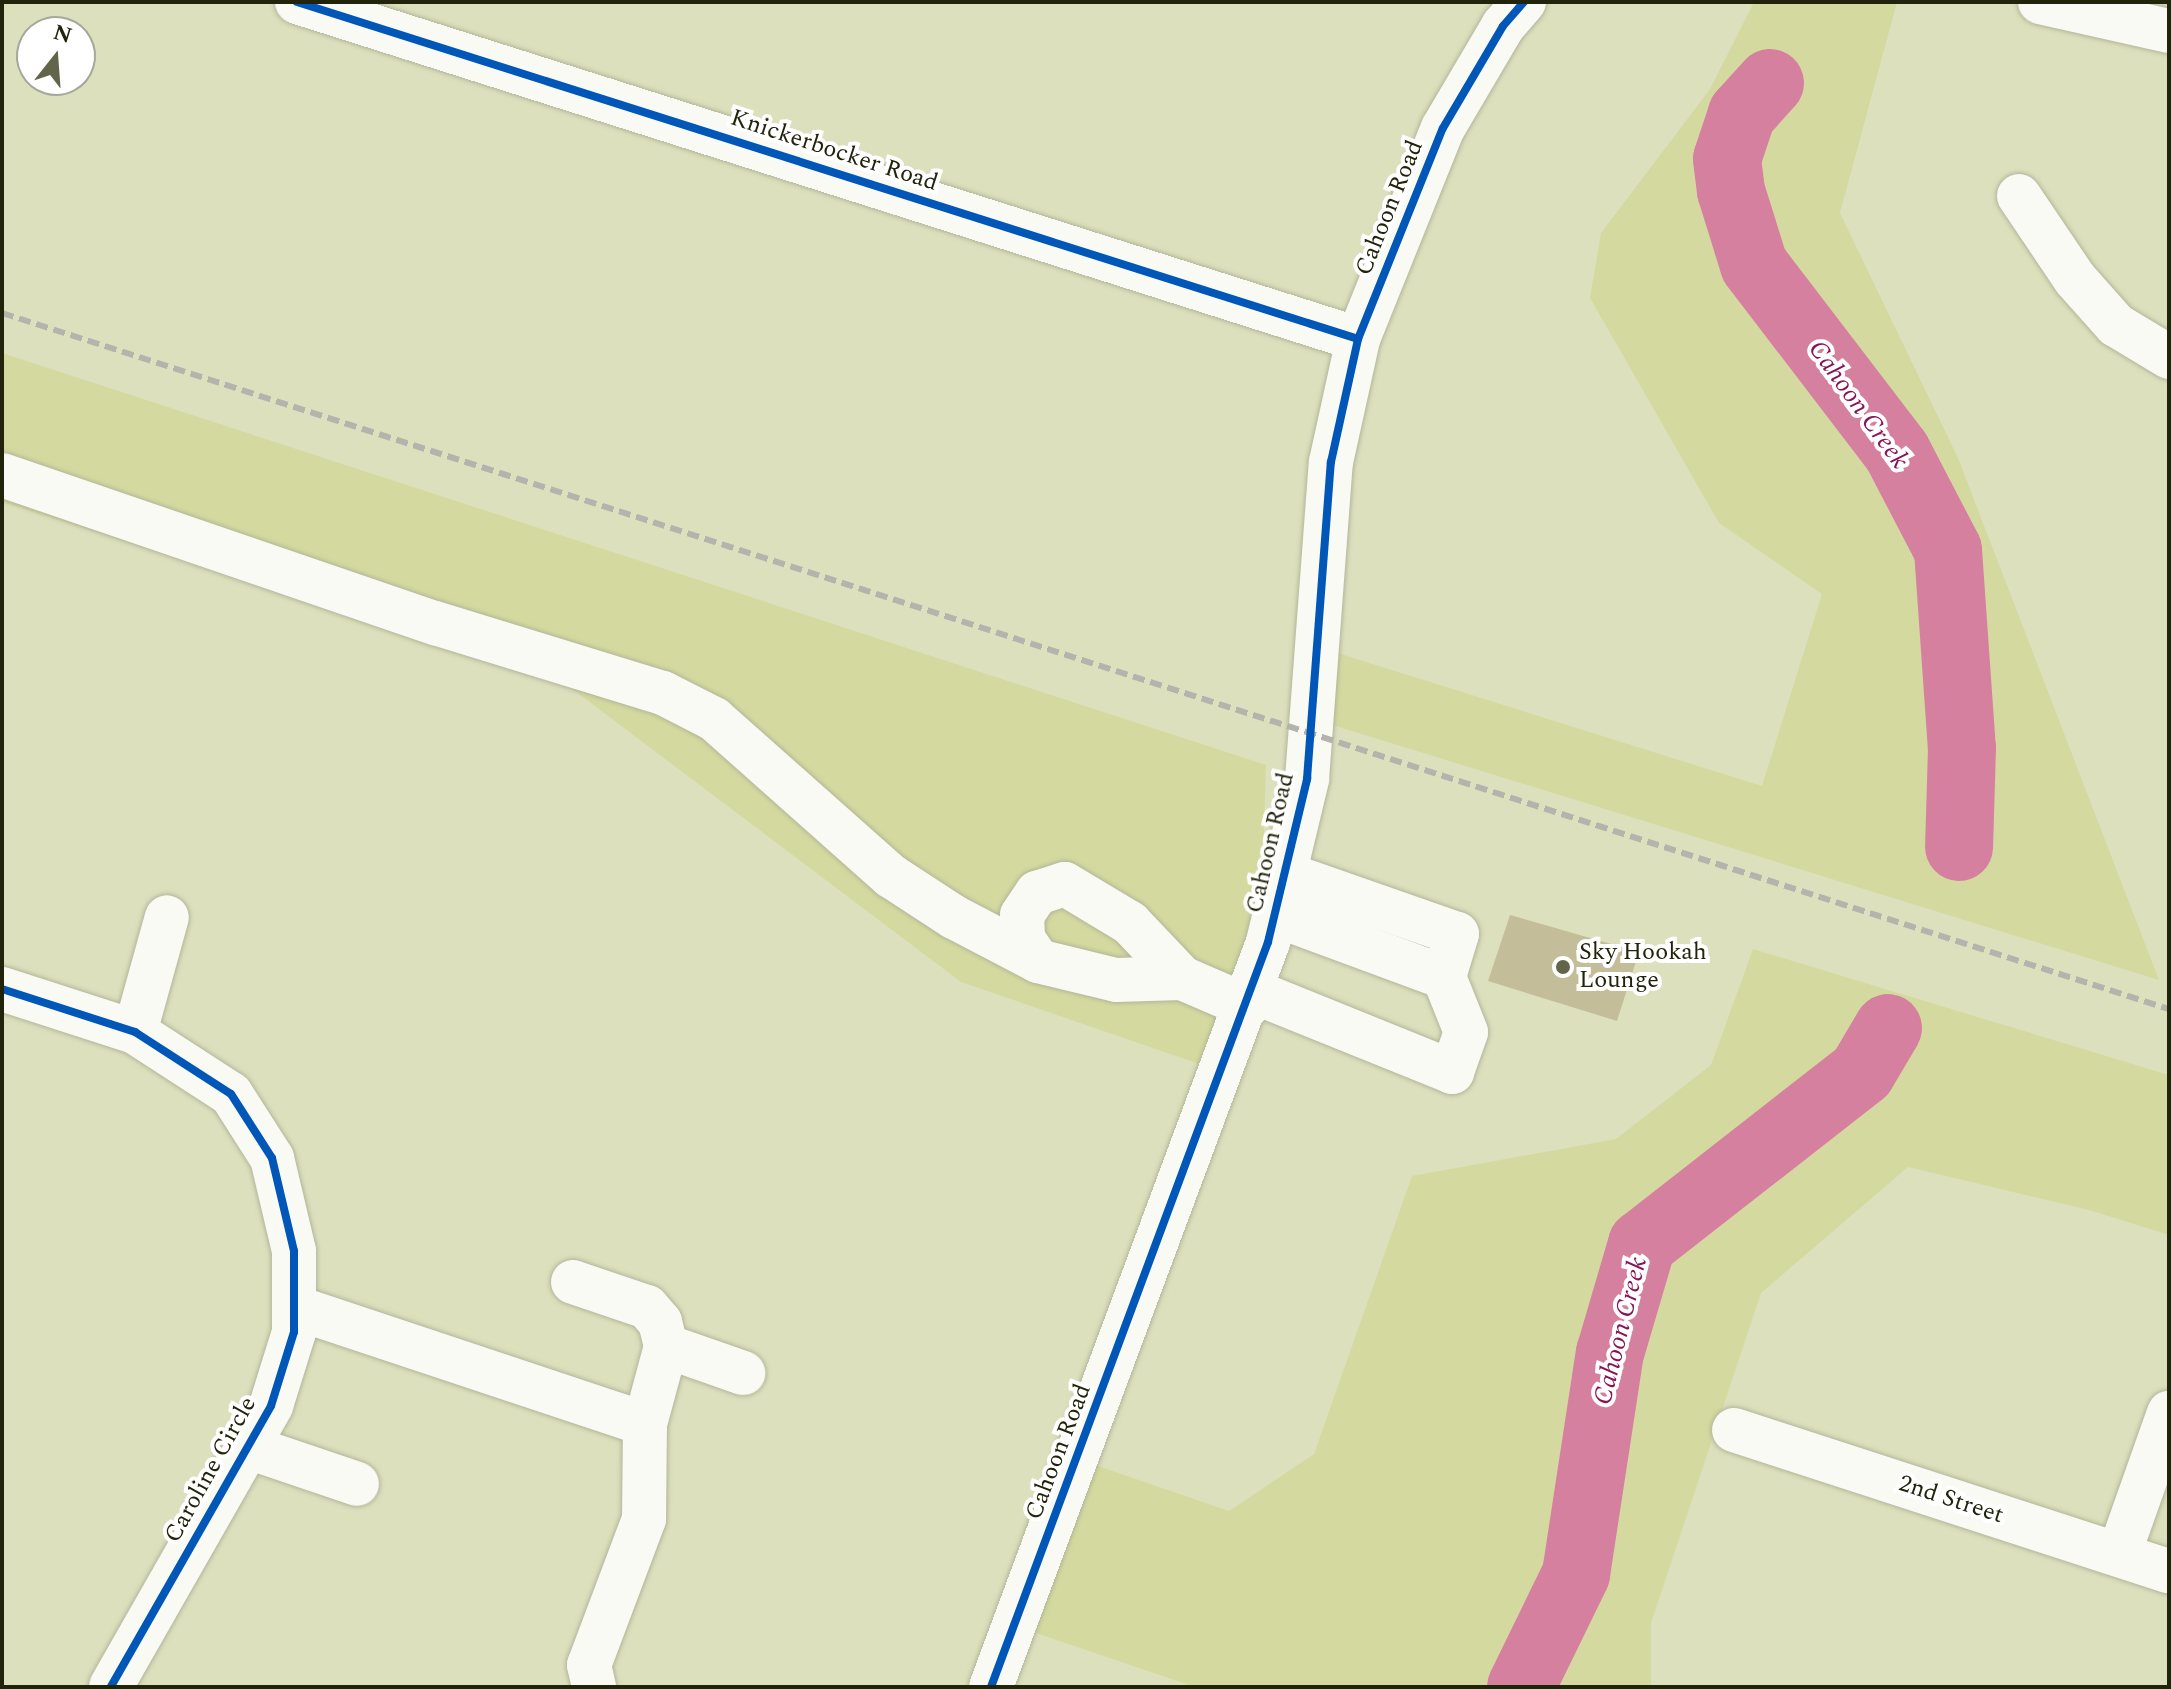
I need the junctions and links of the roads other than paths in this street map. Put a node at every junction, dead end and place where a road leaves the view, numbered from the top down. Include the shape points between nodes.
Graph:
1 (297, 2) edge
2 (1524, 2) edge
3 (2040, 2) edge
4 (2169, 31) edge
5 (2019, 196) dead end
6 (1358, 339) junction
7 (2169, 357) edge
8 (2, 475) edge
9 (1286, 874) junction
10 (1276, 915) junction
11 (167, 917) dead end
12 (1038, 961) junction
13 (1444, 977) junction
14 (1182, 978) junction
15 (2, 989) edge
16 (1249, 998) junction
17 (135, 1032) junction
18 (573, 1282) dead end
19 (294, 1307) junction
20 (666, 1346) junction
21 (743, 1373) dead end
22 (2169, 1413) edge
23 (645, 1424) junction
24 (1734, 1430) dead end
25 (248, 1447) junction
26 (357, 1484) dead end
27 (2119, 1554) junction
28 (2169, 1571) edge
29 (994, 1686) edge
30 (111, 1687) edge
31 (594, 1687) edge

1 - 6 street, Knickerbocker Road
2 - 6 street, Cahoon Road via 1503,26 1443,128
3 - 4 street
5 - 7 street via 2075,279 2116,325
6 - 9 street, Cahoon Road via 1331,462 1317,610 1313,733
8 - 12 street via 435,623 663,693 714,719 891,876
9 - 10 street, Cahoon Road
9 - 13 street via 1457,934
10 - 13 street
10 - 16 street, Cahoon Road
11 - 17 street
12 - 14 street via 1072,974 1116,980
12 - 14 street via 1023,939 1022,915 1037,893 1065,884 1130,923
13 - 16 street via 1466,1032 1452,1072
14 - 16 street
15 - 17 street, Caroline Circle
16 - 29 street, Cahoon Road
17 - 19 street, Caroline Circle via 231,1094 272,1158 294,1251
18 - 20 street via 647,1307 660,1322
19 - 23 street
19 - 25 street, Caroline Circle via 294,1332 271,1406
20 - 21 street
20 - 23 street
22 - 27 street
23 - 31 street via 644,1519 589,1665
24 - 27 street, 2nd Street
25 - 26 street
25 - 30 street, Caroline Circle
27 - 28 street, 2nd Street

